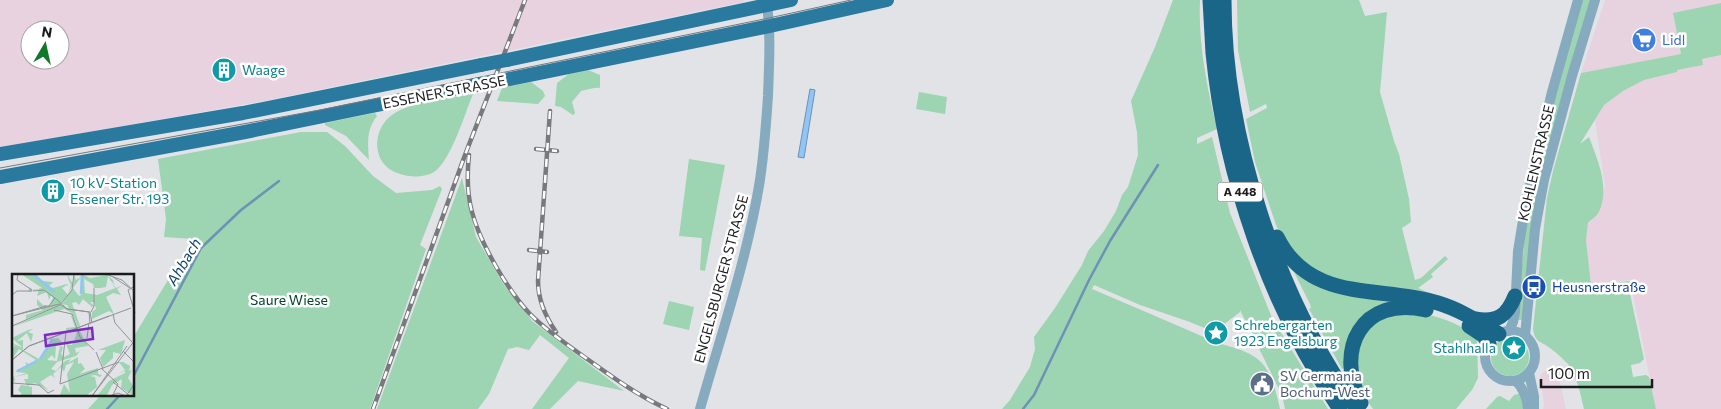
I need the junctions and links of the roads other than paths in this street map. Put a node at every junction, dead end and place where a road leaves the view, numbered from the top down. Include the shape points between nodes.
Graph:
1 (791, 0) edge
2 (887, 0) edge
3 (1210, 0) edge
4 (1224, 0) edge
5 (1578, 0) edge
6 (1596, 0) edge
7 (767, 5) junction
8 (770, 26) junction
9 (0, 154) edge
10 (1247, 163) junction
11 (0, 177) edge
12 (1515, 296) junction
13 (1476, 319) junction
14 (1499, 336) junction
15 (1525, 336) junction
16 (1529, 373) junction
17 (1516, 381) junction
18 (700, 409) edge
19 (1340, 409) edge
20 (1357, 409) edge
21 (1364, 409) edge
22 (1528, 409) edge
23 (1534, 409) edge

1 - 7 main road, ESSENER STRASSE
2 - 8 main road, ESSENER STRASSE
3 - 19 highway, A 448 via 1220,103 1242,202 1267,273 1316,372
4 - 10 highway, A 448 via 1232,92
5 - 12 street, KOHLENSTRASSE via 1528,189
6 - 15 street, KOHLENSTRASSE via 1544,180 1535,229
7 - 8 street, ENGELSBURGER STRASSE
7 - 9 main road, ESSENER STRASSE, bridge via 243,113
8 - 11 main road, ESSENER STRASSE, bridge via 245,132
8 - 18 street, ENGELSBURGER STRASSE via 765,136 759,186 736,286
10 - 13 highway via 1256,170 1272,228 1281,246 1291,260 1307,273 1339,288 1426,300
10 - 20 highway, A 448 via 1268,235 1291,290 1318,346
12 - 13 highway via 1500,318
12 - 14 street, KOHLENSTRASSE via 1513,322
13 - 14 highway
14 - 15 street
14 - 17 street, KOHLENSTRASSE via 1485,358 1496,377
14 - 21 highway via 1484,336 1455,319 1430,310 1407,307 1376,314 1365,323 1351,347 1350,372
15 - 16 street, KOHLENSTRASSE via 1535,355
16 - 17 street
16 - 23 street, KOHLENSTRASSE
17 - 22 street via 1528,399

